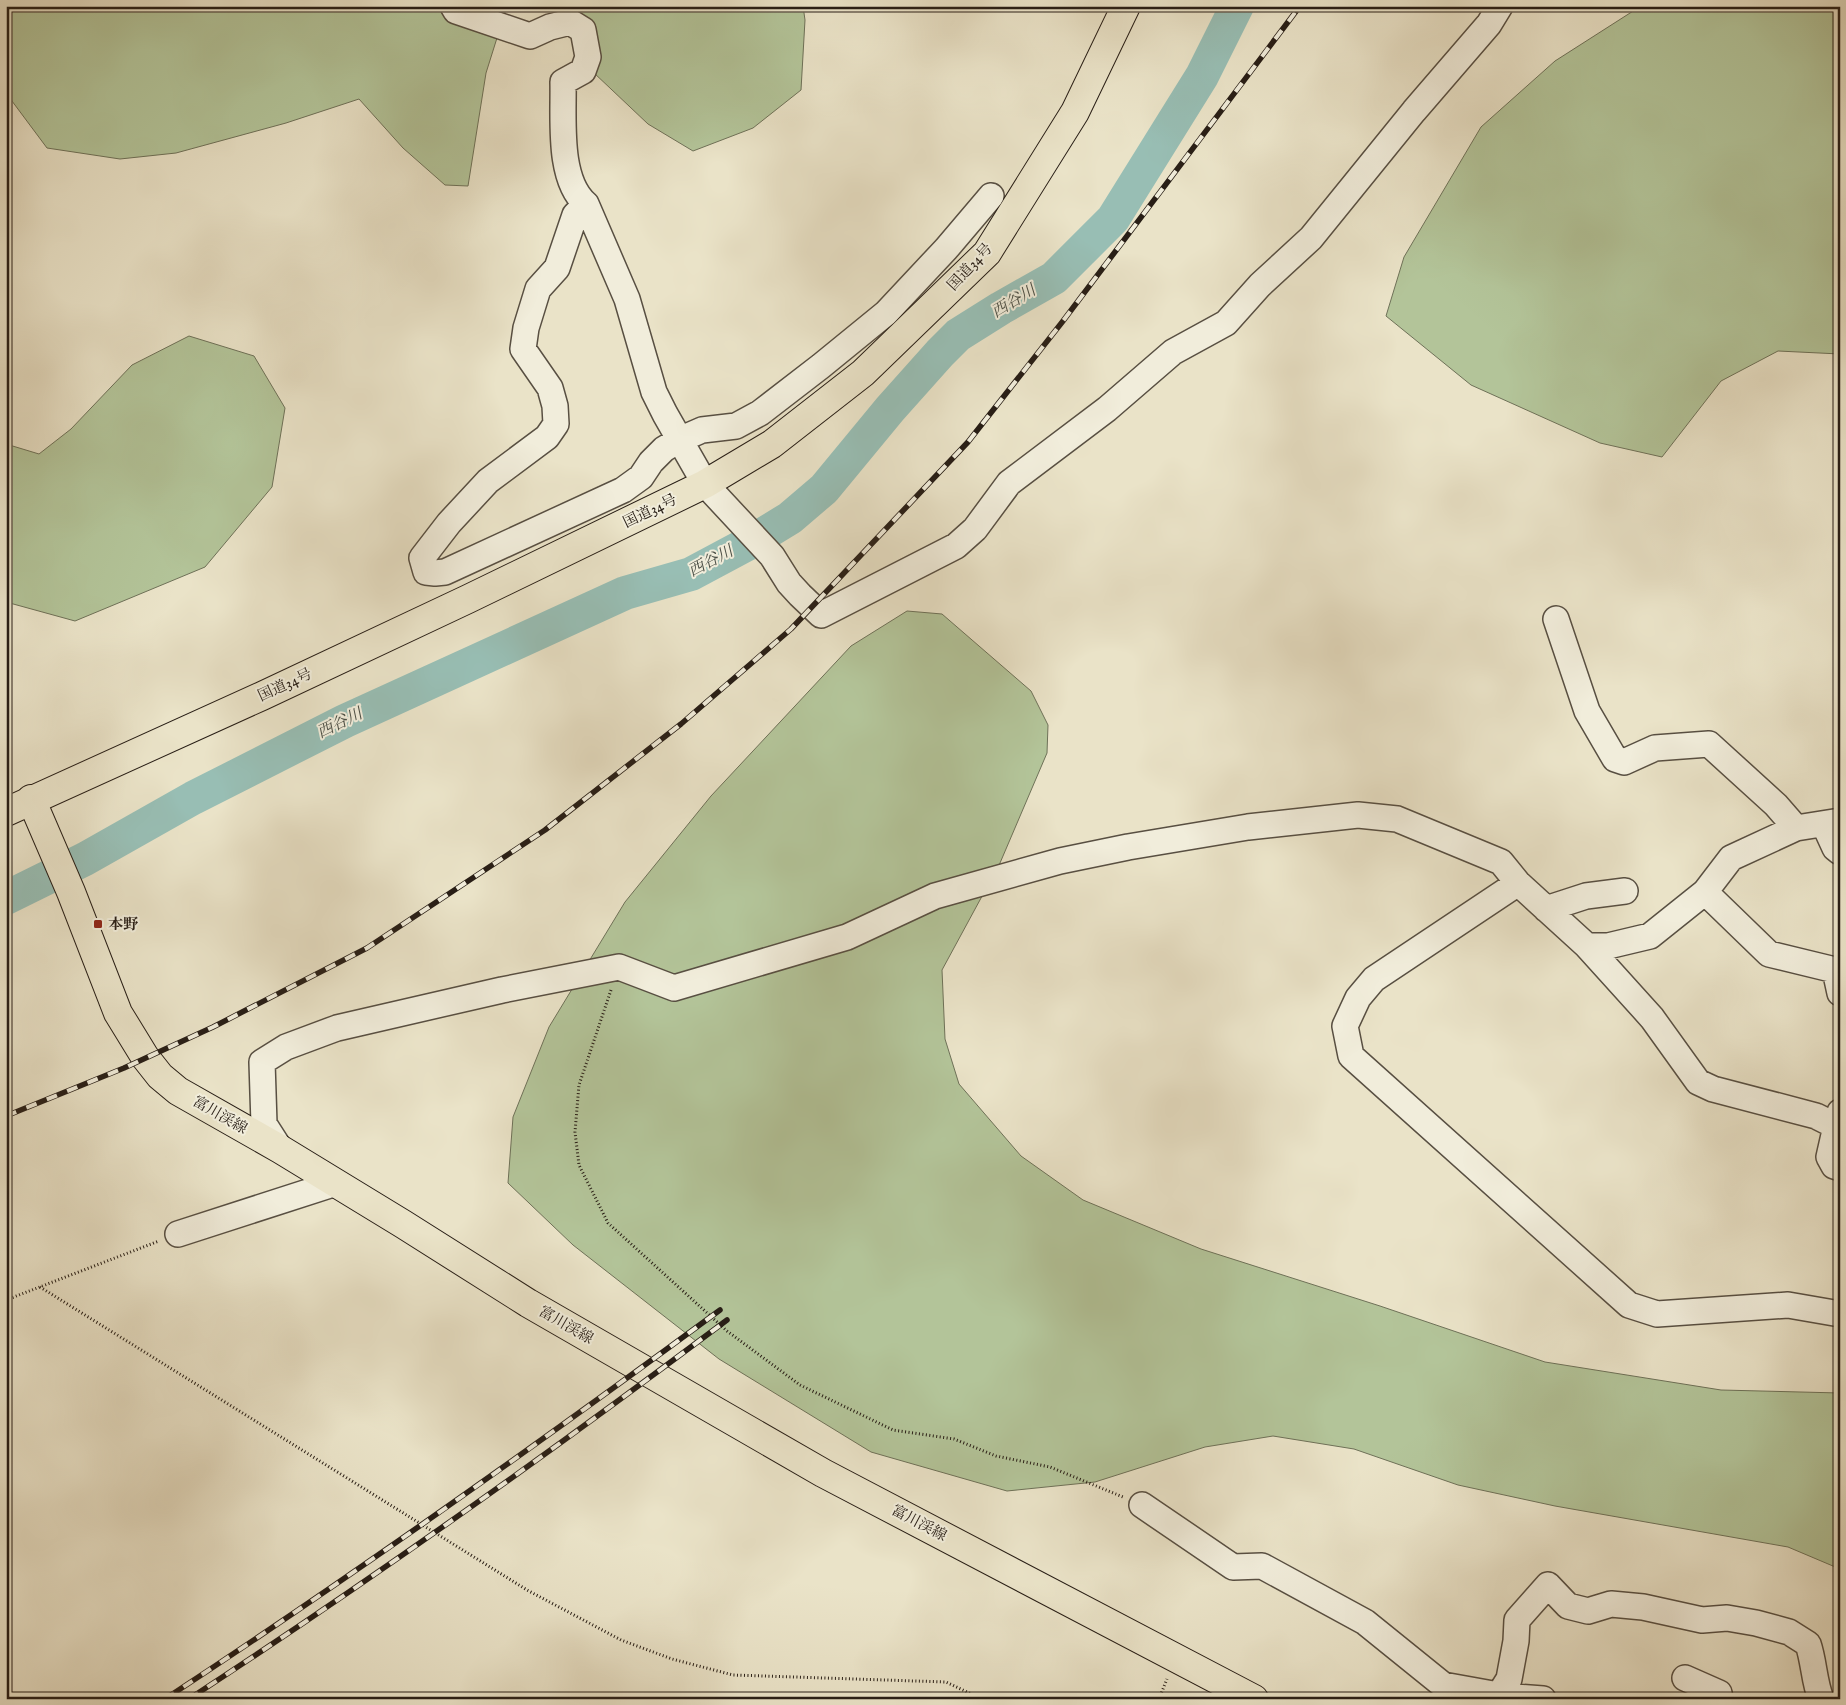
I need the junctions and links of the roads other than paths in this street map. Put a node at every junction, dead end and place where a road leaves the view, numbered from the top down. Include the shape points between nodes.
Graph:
1 (453, 6) edge
2 (1126, 6) edge
3 (1500, 6) edge
4 (991, 196) dead end
5 (586, 204) junction
6 (679, 440) junction
7 (705, 484) junction
8 (1556, 619) dead end
9 (31, 799) junction
10 (6, 812) edge
11 (1832, 823) edge
12 (1796, 828) junction
13 (1840, 852) edge
14 (1518, 883) junction
15 (1625, 891) dead end
16 (1705, 892) junction
17 (1546, 909) junction
18 (1586, 946) junction
19 (1840, 993) edge
20 (1838, 1119) edge
21 (280, 1149) junction
22 (1840, 1168) edge
23 (336, 1183) junction
24 (178, 1234) road end
25 (1840, 1314) edge
26 (1142, 1505) road end
27 (1685, 1678) dead end
28 (1447, 1692) edge
29 (1499, 1695) junction
30 (1254, 1699) edge
31 (1543, 1699) edge
32 (1720, 1699) edge
33 (1822, 1699) edge

1 - 5 street via 456,11 530,36 570,22 583,30 588,57 583,71 563,82 569,180
2 - 7 main road, 国道34号 via 1075,112 987,253 863,373 772,444
3 - 7 street via 1490,24 1311,238 1260,285 1226,323 1173,352 1107,408 1009,483 975,529 956,546 821,615 789,583 772,556
4 - 6 street via 886,313 821,366 760,413 736,426 702,430
5 - 6 street via 627,299 654,392
5 - 6 street via 575,215 557,268 538,289 523,349 550,388 556,424 547,437 488,481 449,522 422,558 426,572 445,572 623,490 641,478 650,462 664,449
6 - 7 street
7 - 9 main road, 国道34号 via 271,692
8 - 12 street via 1588,711 1615,759 1624,762 1655,748 1709,744 1776,805
9 - 10 main road, 国道34号
9 - 21 main road, 富川渓線 via 118,1013 145,1057 178,1091
11 - 12 street
11 - 13 street via 1835,848
12 - 16 street via 1731,858
14 - 17 street
14 - 21 street via 1501,862 1397,819 1358,814 1248,827 1060,861 935,896 847,937 674,988 619,967 337,1028 286,1047 262,1062 264,1124
14 - 25 street via 1374,979 1358,998 1345,1026 1351,1056 1629,1305 1657,1314 1788,1304
15 - 17 street via 1586,896
16 - 18 street via 1650,936 1608,946
16 - 19 street via 1769,954 1835,970
17 - 18 street
18 - 20 street via 1652,1018 1698,1082 1713,1089
20 - 22 street via 1830,1157 1834,1166
21 - 23 main road, 富川渓線
23 - 24 street
23 - 30 main road, 富川渓線 via 528,1302 823,1473
26 - 28 street via 1233,1567 1262,1566 1365,1622
27 - 32 street via 1718,1693
28 - 29 street
29 - 31 street
29 - 33 street via 1509,1679 1517,1620 1548,1585 1568,1606 1588,1611 1611,1604 1643,1607 1702,1620 1727,1618 1790,1632 1808,1644

